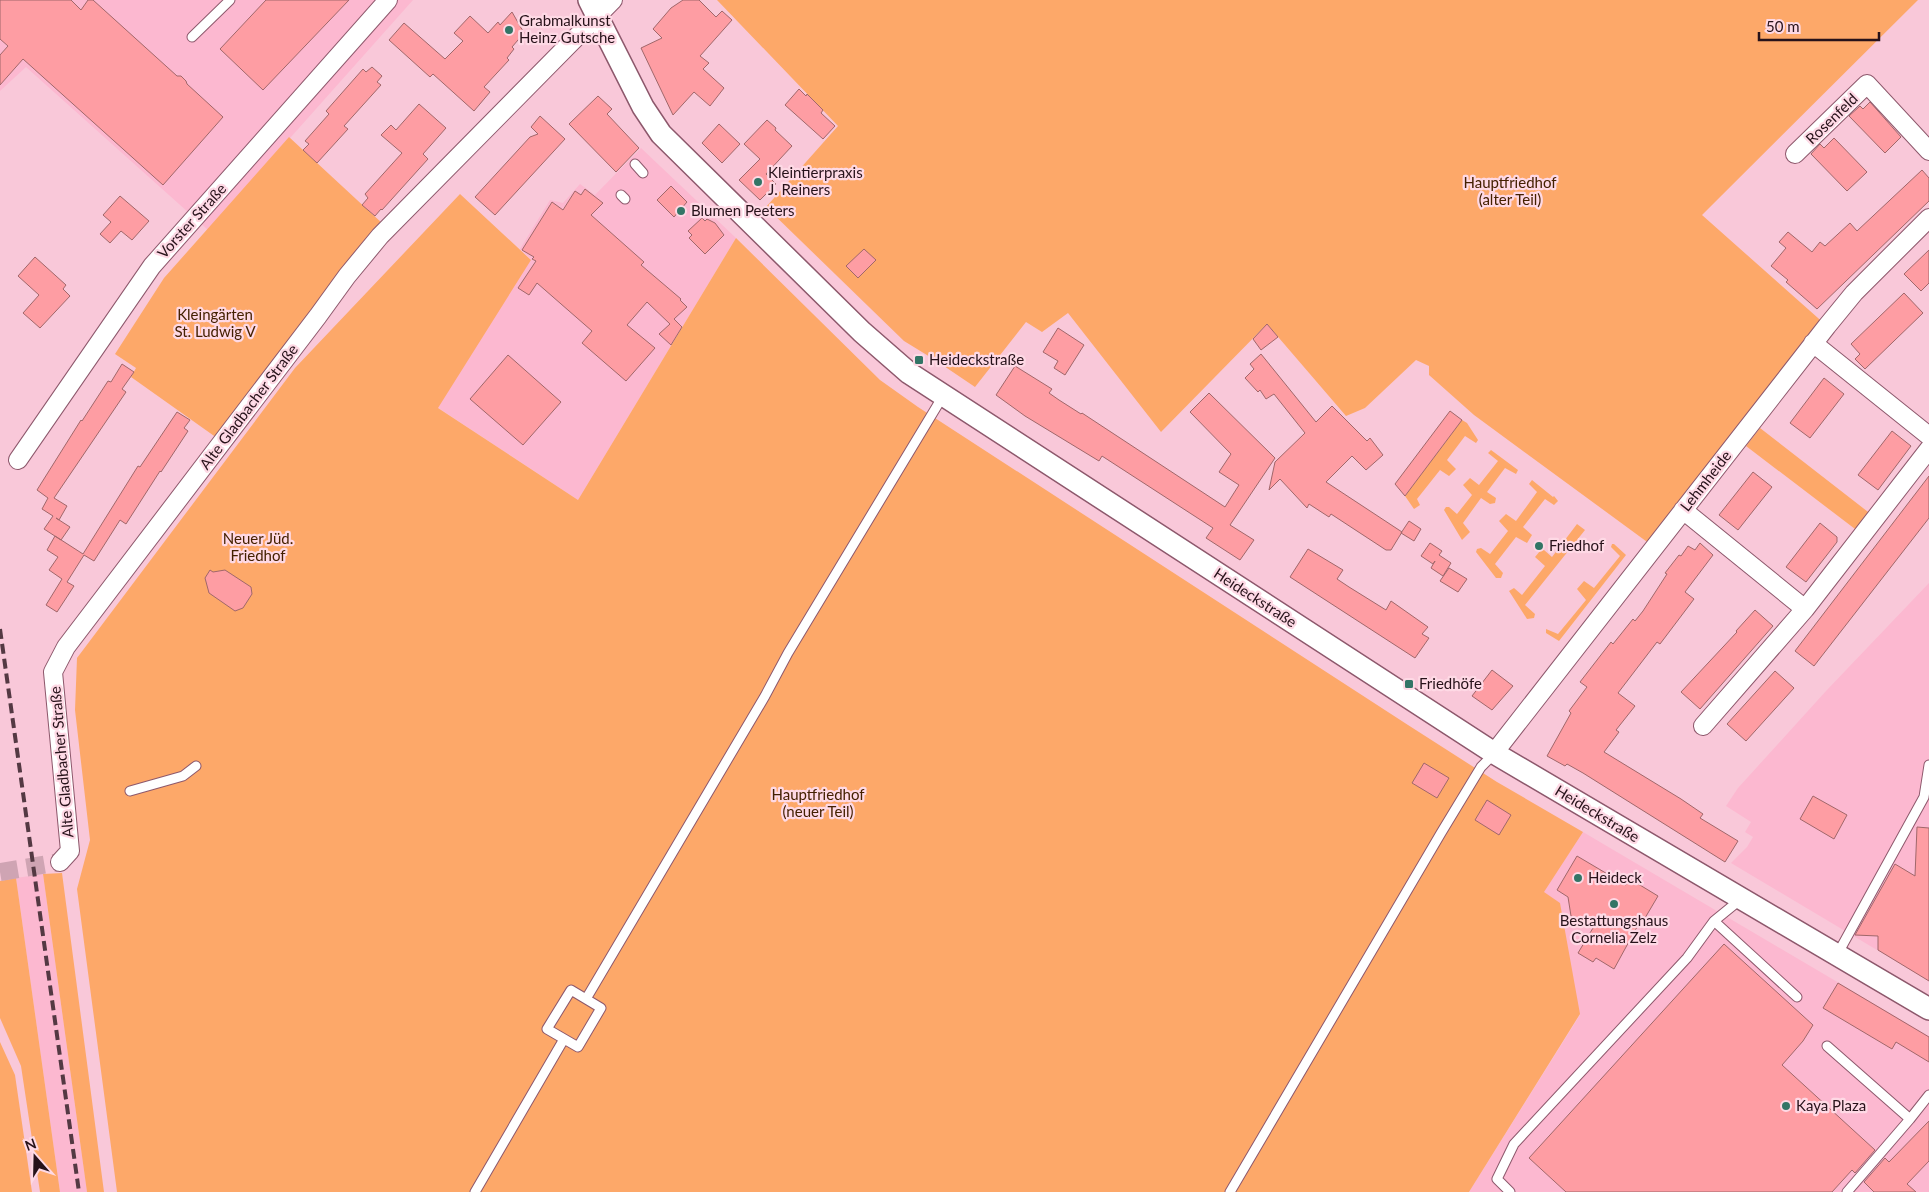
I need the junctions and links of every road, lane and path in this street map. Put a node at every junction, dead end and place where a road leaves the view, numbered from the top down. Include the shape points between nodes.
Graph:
1 (230, 0) edge
2 (388, 0) edge
3 (613, 0) edge
4 (593, 8) edge
5 (192, 37) dead end
6 (1929, 151) edge
7 (1795, 154) dead end
8 (635, 164) dead end
9 (643, 173) dead end
10 (1929, 218) edge
11 (1813, 343) junction
12 (944, 396) junction
13 (1929, 436) edge
14 (18, 460) dead end
15 (1926, 460) edge
16 (1682, 510) junction
17 (1805, 609) junction
18 (1703, 726) dead end
19 (1494, 753) junction
20 (1929, 764) edge
21 (196, 766) dead end
22 (130, 791) dead end
23 (60, 862) dead end
24 (1741, 899) junction
25 (1714, 921) junction
26 (1837, 955) junction
27 (1797, 996) dead end
28 (586, 999) junction
29 (1929, 1009) edge
30 (564, 1039) junction
31 (1827, 1046) dead end
32 (1929, 1095) edge
33 (1910, 1119) junction
34 (475, 1192) edge
35 (1230, 1192) edge
36 (1510, 1192) edge
37 (1847, 1192) edge

1 - 5 lane
2 - 14 street, Vorster Straße via 152,266
3 - 4 street, Alte Gladbacher Straße
4 - 12 street, Heideckstraße via 654,126 882,352
4 - 23 street, Alte Gladbacher Straße via 380,236 347,276 66,647 53,672 70,851
6 - 7 street, Rosenfeld via 1867,84
8 - 9 lane
10 - 11 street, Lehmheide via 1854,293
11 - 13 street
11 - 16 street, Lehmheide
12 - 19 street, Heideckstraße
12 - 28 lane
15 - 17 street
16 - 17 street
16 - 19 street, Lehmheide
17 - 18 street
19 - 24 street, Heideckstraße
19 - 35 lane via 1481,768 1441,833
20 - 26 lane via 1924,797
21 - 22 lane via 183,776
24 - 25 lane
24 - 26 street, Heideckstraße
25 - 27 lane
25 - 36 lane via 1687,958 1514,1144 1497,1179
26 - 29 street, Heideckstraße
28 - 30 lane via 601,1008 578,1048
28 - 30 lane via 570,990 547,1029
30 - 34 lane
31 - 33 lane
32 - 33 lane
33 - 37 lane

